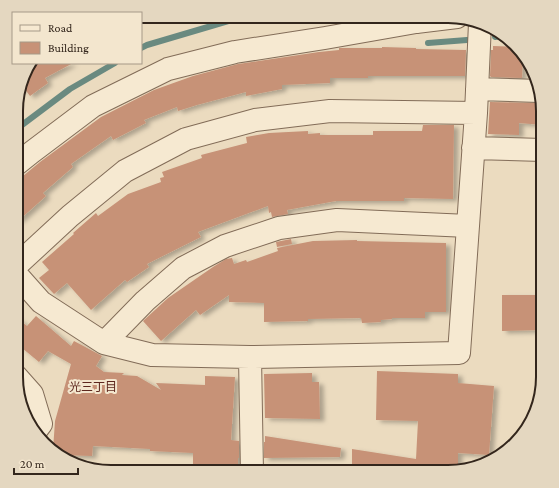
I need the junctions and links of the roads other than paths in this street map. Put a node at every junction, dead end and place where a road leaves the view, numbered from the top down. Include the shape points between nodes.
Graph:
1 (401, 23) edge
2 (480, 29) edge
3 (477, 89) junction
4 (533, 91) edge
5 (476, 113) junction
6 (473, 148) junction
7 (536, 150) edge
8 (23, 159) edge
9 (468, 226) junction
10 (23, 259) edge
11 (23, 282) edge
12 (104, 343) junction
13 (250, 357) junction
14 (23, 384) edge
15 (39, 427) edge
16 (252, 465) edge

1 - 8 street via 235,52 168,69 93,106
2 - 3 street
3 - 4 street
3 - 5 street
5 - 6 street
5 - 10 street via 330,111 255,120 186,139 125,171 70,216
6 - 7 street
6 - 9 street
9 - 12 street via 337,220 279,228 225,246 183,268 145,301
9 - 13 street via 459,353
11 - 12 street via 41,302
12 - 13 street via 152,355
13 - 16 street
14 - 15 street via 32,394 42,424

